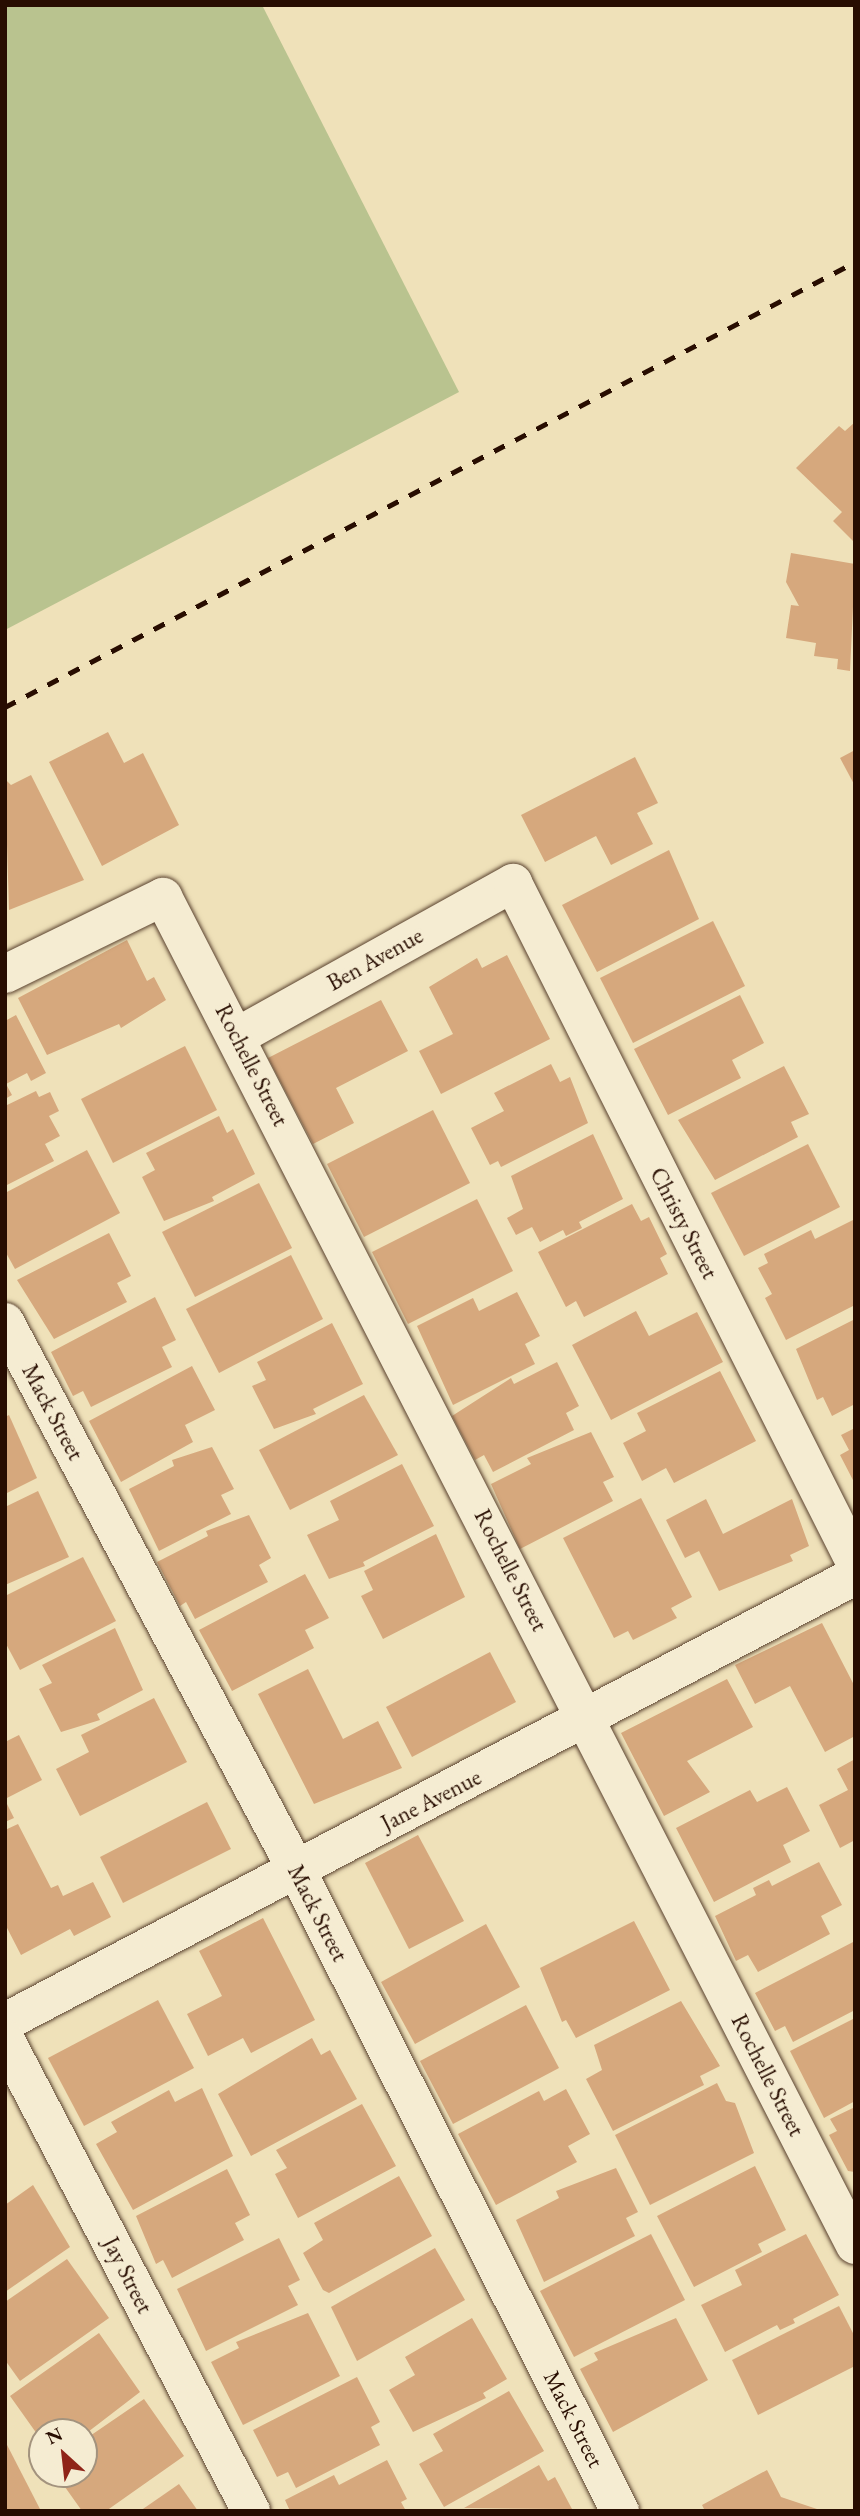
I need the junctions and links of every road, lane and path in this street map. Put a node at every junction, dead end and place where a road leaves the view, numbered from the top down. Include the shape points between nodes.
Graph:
1 (513, 883) joint
2 (5, 974) edge
3 (238, 1036) junction
4 (5, 1322) edge
5 (855, 1562) edge
6 (855, 1576) edge
7 (587, 1720) junction
8 (296, 1869) junction
9 (5, 2022) edge
10 (5, 2039) edge
11 (855, 2245) edge
12 (251, 2511) edge
13 (620, 2511) edge

1 - 3 street, Ben Avenue
1 - 5 street, Christy Street
2 - 3 street, Rochelle Street via 163,897
3 - 7 street, Rochelle Street
4 - 8 street, Mack Street
6 - 7 street, Jane Avenue
7 - 8 street, Jane Avenue
7 - 11 street, Rochelle Street
8 - 9 street, Jane Avenue
8 - 13 street, Mack Street
10 - 12 street, Jay Street

